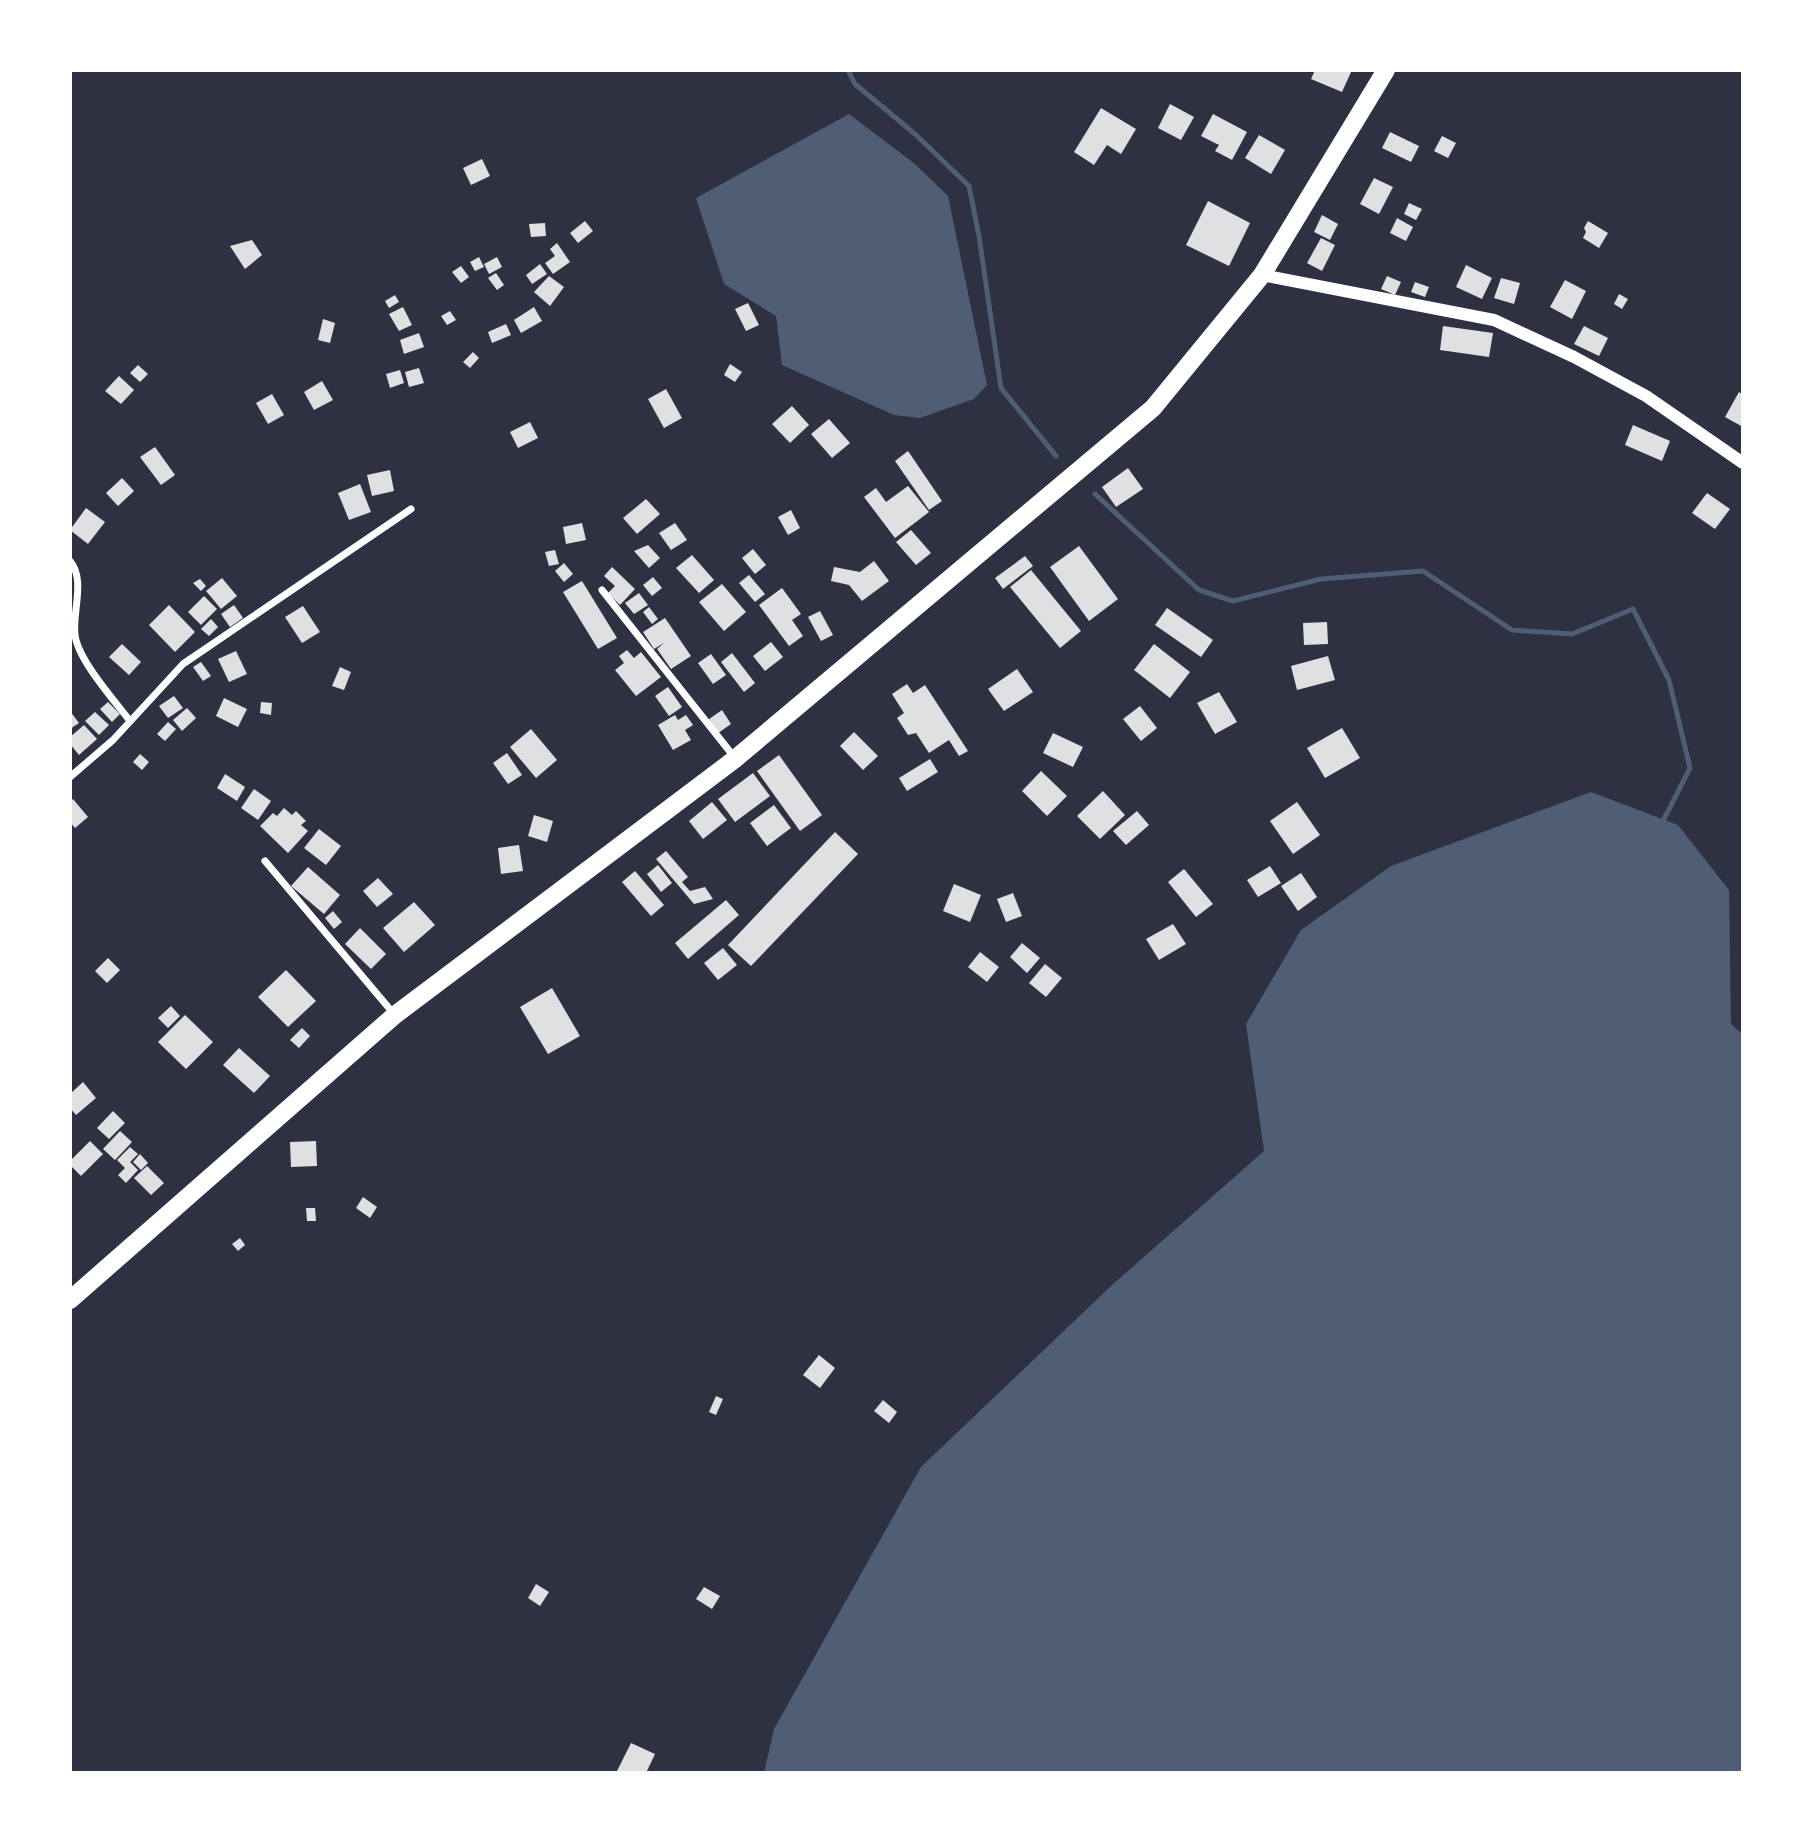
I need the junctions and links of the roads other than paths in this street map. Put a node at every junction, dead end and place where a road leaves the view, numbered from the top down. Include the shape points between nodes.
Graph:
1 (1385, 70) edge
2 (1262, 275) junction
3 (1743, 463) edge
4 (411, 509) dead end
5 (70, 561) edge
6 (602, 590) dead end
7 (130, 721) junction
8 (735, 759) junction
9 (70, 777) edge
10 (265, 862) dead end
11 (395, 1015) junction
12 (70, 1300) edge

1 - 2 highway
2 - 3 street via 1494,320 1646,396
2 - 8 highway via 1153,408
4 - 7 street via 183,664
5 - 7 street via 78,578 77,649
6 - 8 street
7 - 9 street
8 - 11 highway
10 - 11 street
11 - 12 highway

